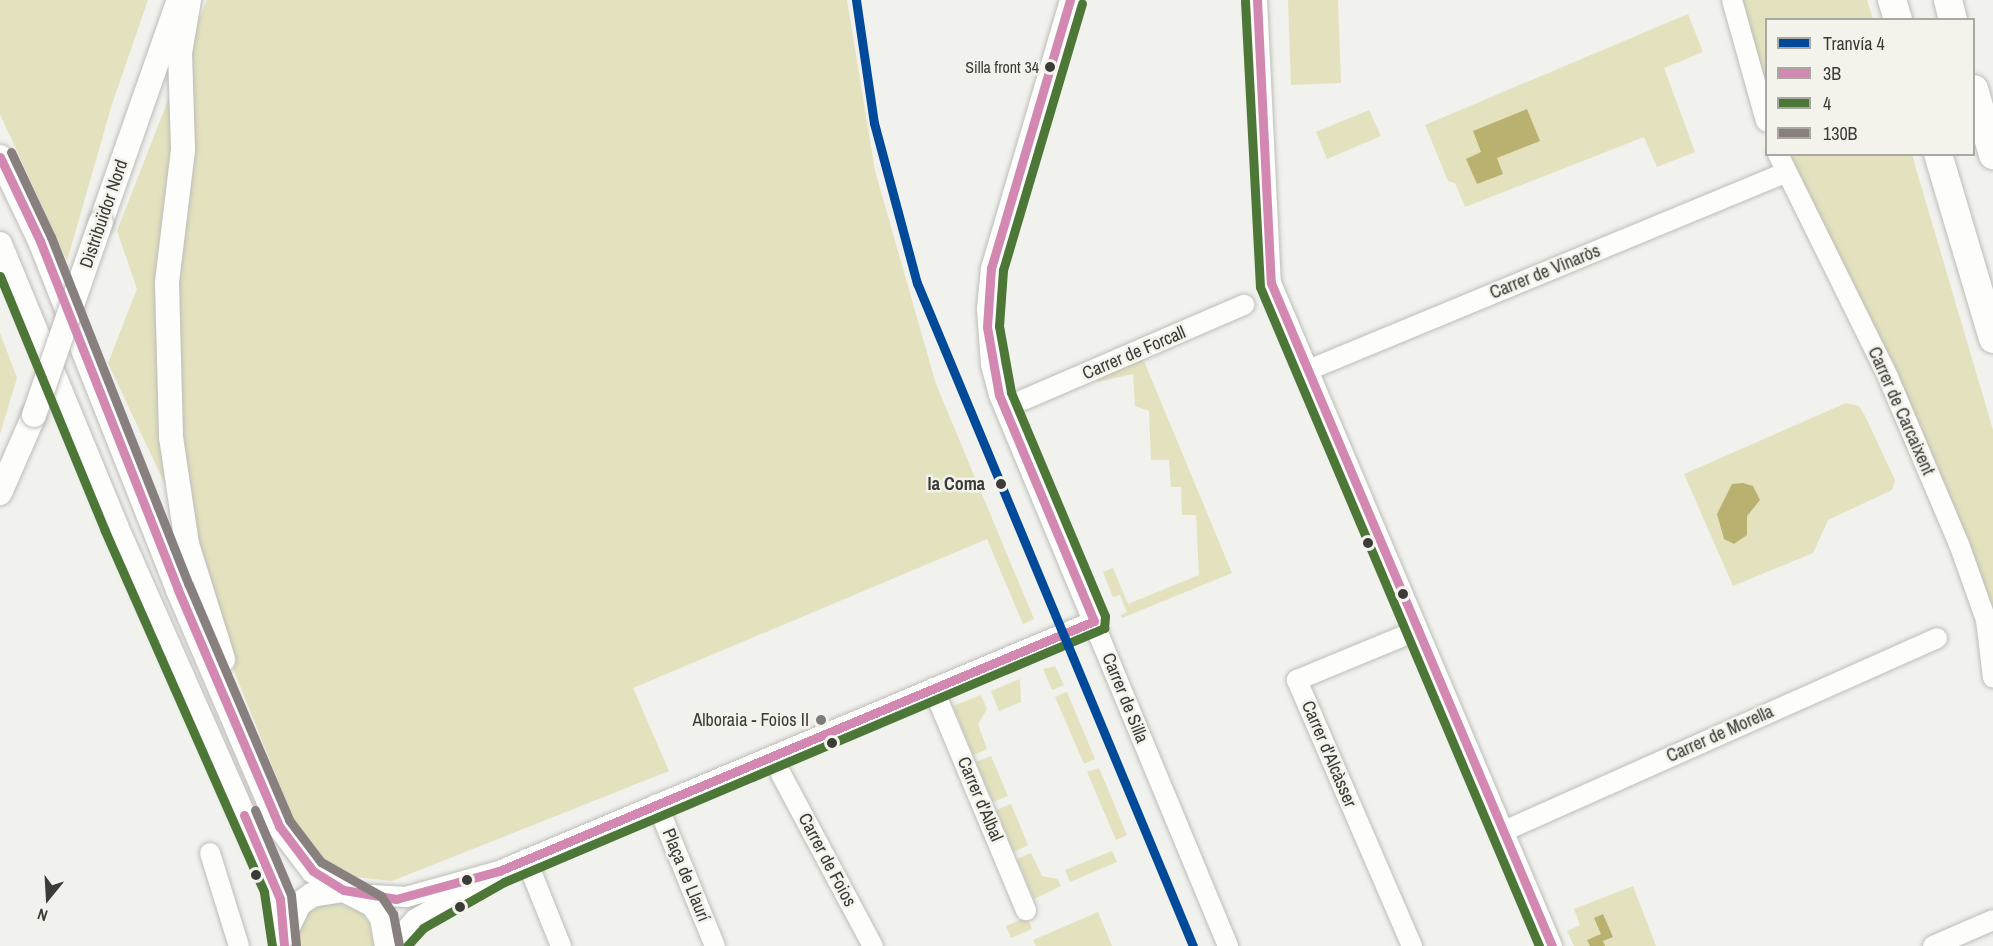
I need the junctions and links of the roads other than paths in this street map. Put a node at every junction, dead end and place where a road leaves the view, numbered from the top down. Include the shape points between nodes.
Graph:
1 (179, 0) edge
2 (189, 0) edge
3 (1070, 0) edge
4 (1257, 0) edge
5 (1732, 0) edge
6 (1892, 0) edge
7 (1948, 0) edge
8 (1897, 18) edge
9 (1952, 18) edge
10 (1975, 92) edge
11 (1765, 114) edge
12 (1993, 155) edge
13 (1779, 156) edge
14 (1939, 156) edge
15 (0, 157) edge
16 (1785, 173) junction
17 (0, 244) edge
18 (1244, 305) dead end
19 (1993, 339) edge
20 (1306, 371) junction
21 (1023, 400) dead end
22 (0, 494) edge
23 (1094, 621) junction
24 (1416, 631) junction
25 (1937, 638) dead end
26 (1993, 678) edge
27 (933, 688) junction
28 (781, 774) dead end
29 (259, 779) junction
30 (657, 804) junction
31 (1504, 831) junction
32 (210, 853) dead end
33 (526, 860) junction
34 (499, 871) junction
35 (351, 892) junction
36 (1026, 910) dead end
37 (1993, 920) edge
38 (284, 939) edge
39 (239, 946) edge
40 (389, 946) edge
41 (561, 946) edge
42 (715, 946) edge
43 (873, 946) edge
44 (1228, 946) edge
45 (1412, 946) edge
46 (1552, 946) edge
47 (1933, 946) edge

1 - 22 main road, Distribuïdor Nord, bridge via 33,415
2 - 29 main road via 180,53 183,150 167,284 171,437 187,544
3 - 23 street, Carrer de Silla via 991,268 987,337 999,396
4 - 20 street via 1271,283
5 - 11 street
6 - 8 highway
7 - 9 highway
10 - 12 highway
13 - 16 street, Carrer de Carcaixent
14 - 19 highway
15 - 29 main road via 40,241 178,590
16 - 20 street, Carrer de Vinaròs
16 - 26 street, Carrer de Carcaixent via 1888,377 1959,544 1986,620
17 - 38 main road via 116,526 276,888
18 - 21 street, Carrer de Forcall
20 - 24 street
23 - 27 street
23 - 44 street, Carrer de Silla
24 - 31 street
24 - 45 street, Carrer d'Alcàsser via 1297,680
25 - 31 street, Carrer de Morella
27 - 30 street
27 - 36 street, Carrer d'Albal
28 - 43 street, Carrer de Foios
29 - 35 main road via 293,850 313,871
30 - 33 street
30 - 42 street, Plaça de Llaurí
31 - 46 street
32 - 39 street
33 - 34 street
33 - 41 street
34 - 35 street via 396,899
34 - 40 street via 415,919
35 - 38 main road via 312,895 299,904
35 - 40 main road via 372,904 382,918
37 - 47 street

